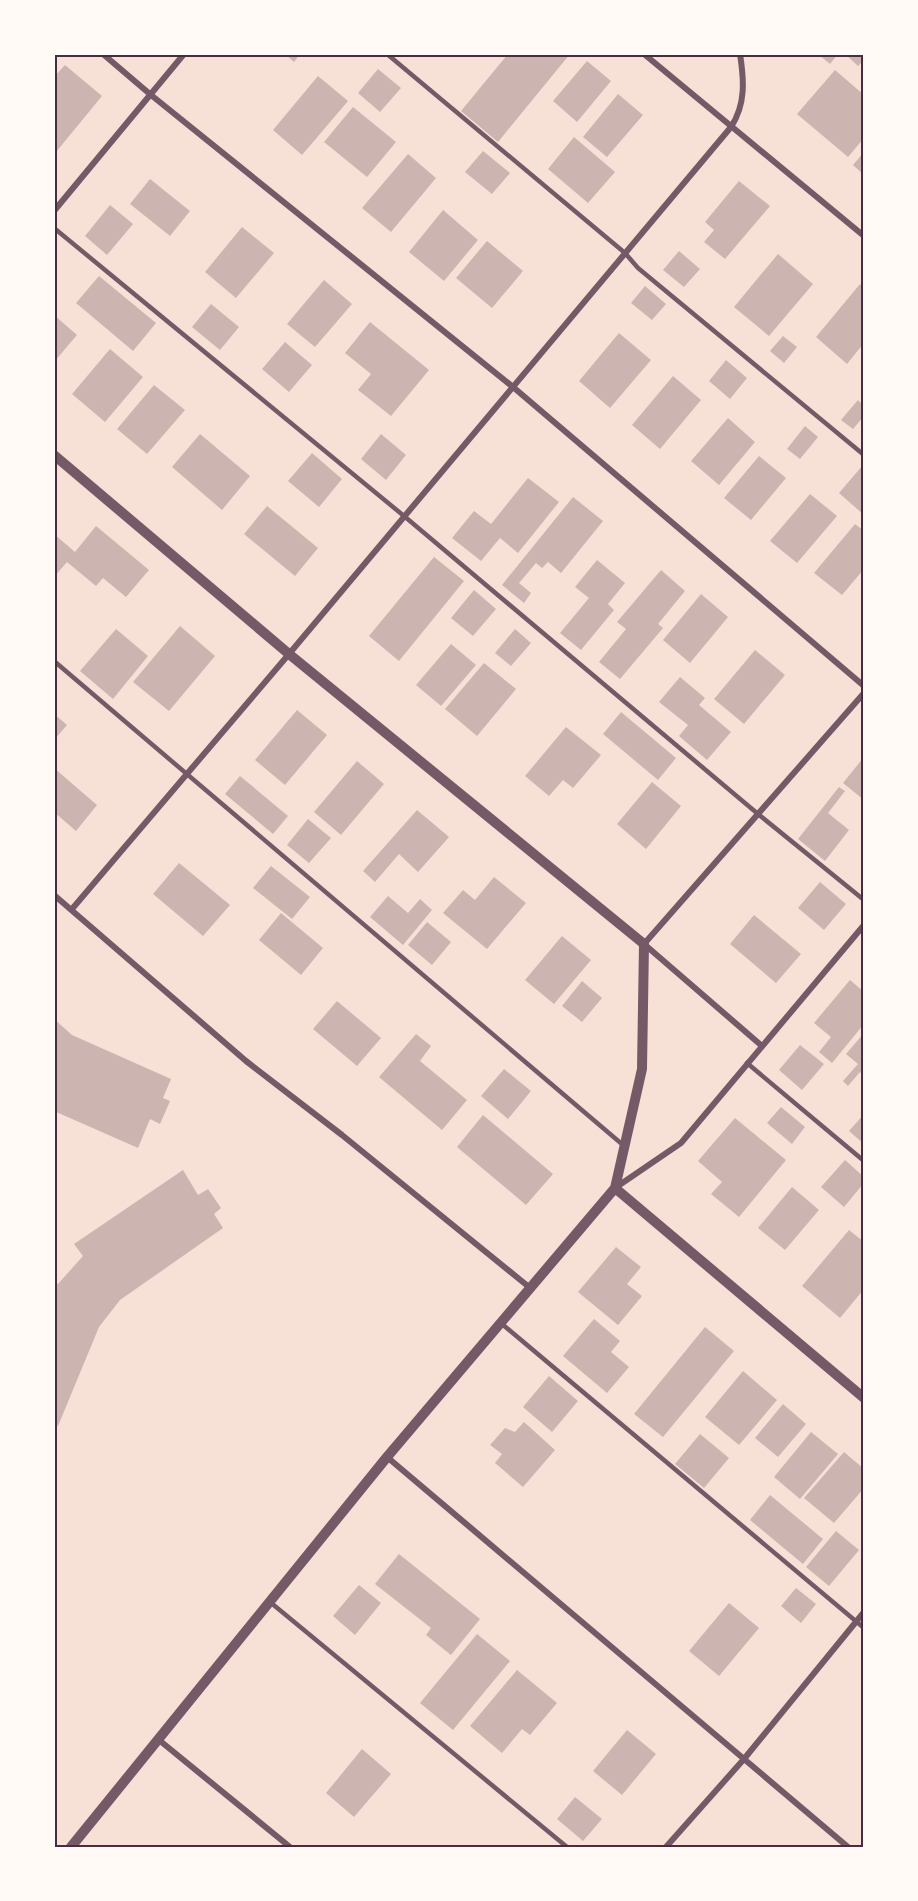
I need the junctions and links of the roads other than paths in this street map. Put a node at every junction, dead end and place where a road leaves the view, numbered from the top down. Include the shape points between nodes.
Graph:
1 (103, 54) edge
2 (184, 54) edge
3 (387, 54) edge
4 (644, 54) edge
5 (740, 54) edge
6 (151, 95) junction
7 (731, 126) junction
8 (54, 212) edge
9 (54, 228) edge
10 (864, 236) edge
11 (625, 253) junction
12 (513, 387) junction
13 (864, 454) edge
14 (54, 455) edge
15 (404, 516) junction
16 (289, 654) junction
17 (54, 661) edge
18 (864, 686) edge
19 (864, 693) edge
20 (187, 773) junction
21 (758, 814) junction
22 (54, 895) edge
23 (864, 900) edge
24 (72, 909) junction
25 (864, 925) edge
26 (861, 934) edge
27 (644, 944) junction
28 (762, 1046) junction
29 (747, 1063) junction
30 (624, 1146) junction
31 (864, 1161) edge
32 (615, 1188) junction
33 (529, 1287) junction
34 (500, 1322) junction
35 (864, 1398) edge
36 (387, 1457) junction
37 (270, 1602) junction
38 (864, 1612) edge
39 (856, 1622) junction
40 (864, 1628) edge
41 (159, 1740) junction
42 (744, 1759) junction
43 (71, 1847) edge
44 (290, 1847) edge
45 (567, 1847) edge
46 (666, 1847) edge
47 (848, 1847) edge

1 - 6 street
2 - 6 street
3 - 11 lane
4 - 7 street
5 - 7 street via 744,95 739,115
6 - 8 street
6 - 12 street
7 - 10 street
7 - 11 street
9 - 15 lane
11 - 12 street
11 - 13 lane via 638,268
12 - 15 street
12 - 18 street
14 - 16 street
15 - 16 street
15 - 21 lane
16 - 20 street
16 - 27 street
17 - 20 lane
19 - 21 street
20 - 24 street
20 - 30 lane
21 - 23 lane
21 - 27 street
22 - 24 street
24 - 33 street via 246,1061
25 - 26 street
26 - 28 street
27 - 28 street
27 - 30 street via 642,1069
28 - 29 street
29 - 31 lane
29 - 32 street via 681,1143
30 - 32 street
32 - 33 street
32 - 35 street
33 - 34 street
34 - 36 street
34 - 39 lane
36 - 37 street
36 - 42 street
37 - 41 street
37 - 45 lane
38 - 39 street
39 - 40 lane
39 - 42 street
41 - 43 street
41 - 44 street
42 - 46 street
42 - 47 street

